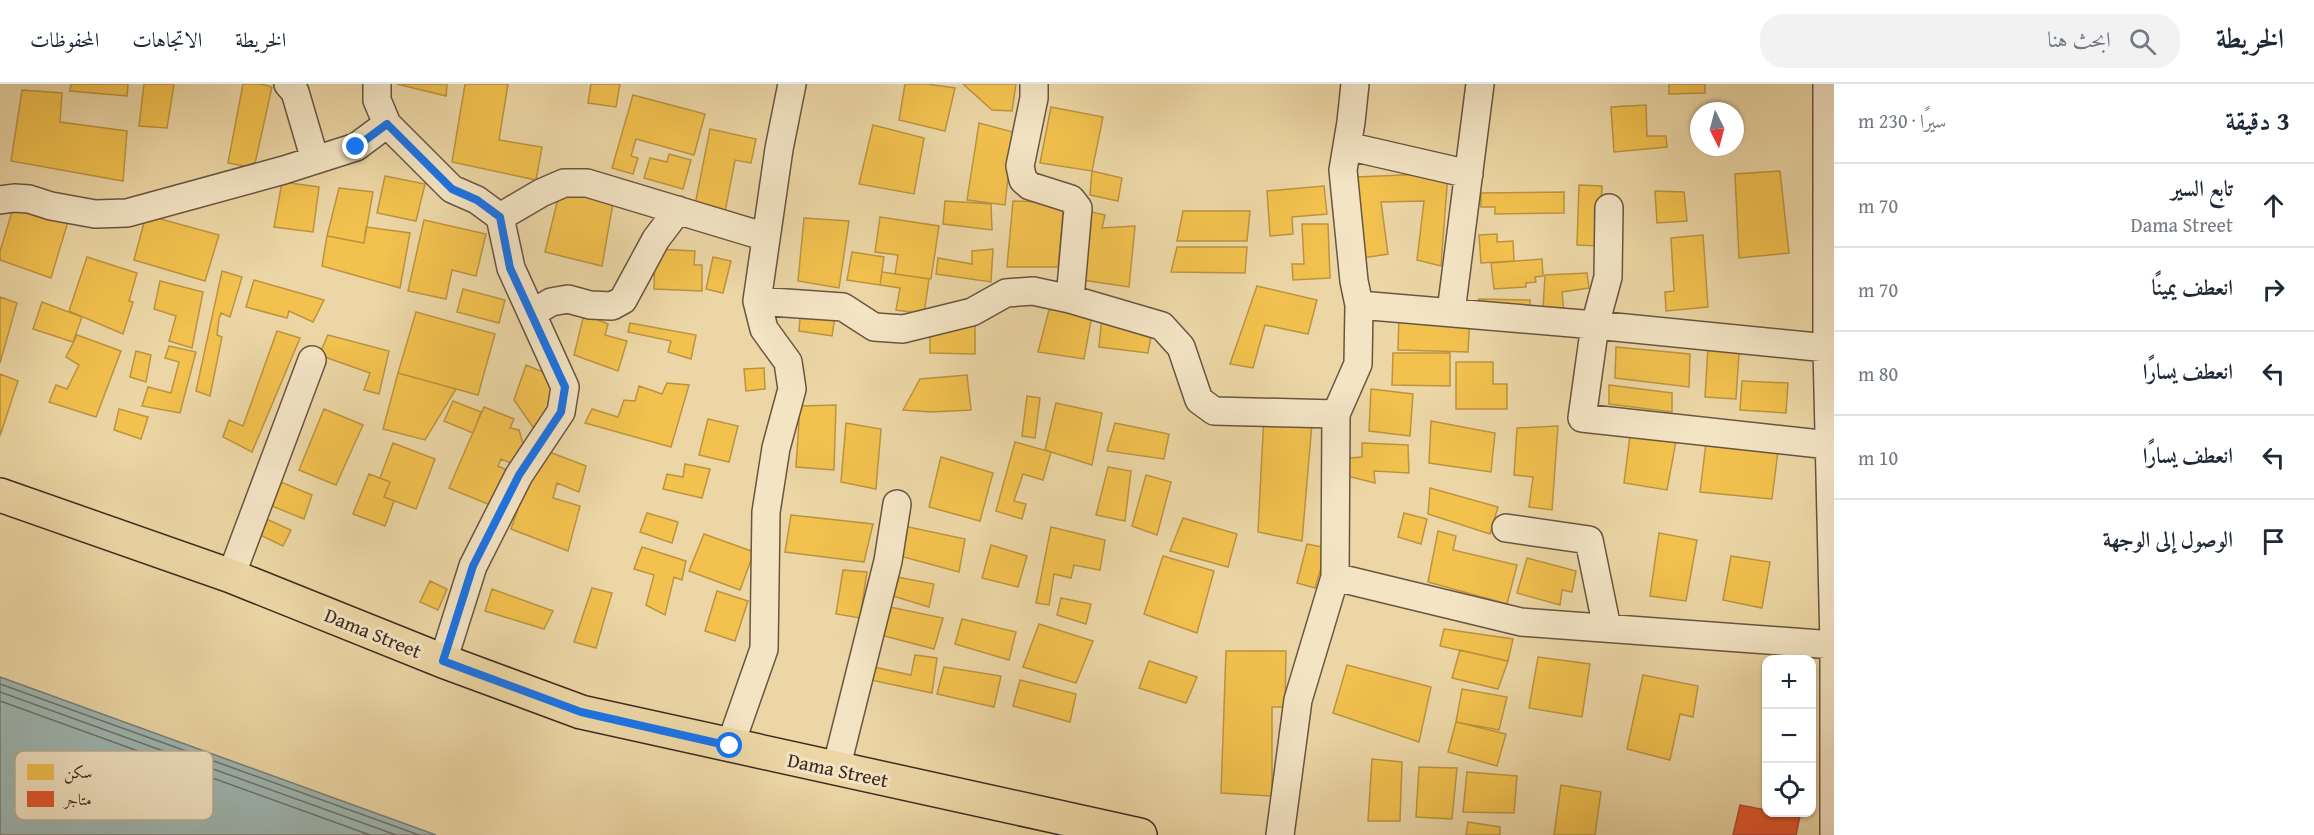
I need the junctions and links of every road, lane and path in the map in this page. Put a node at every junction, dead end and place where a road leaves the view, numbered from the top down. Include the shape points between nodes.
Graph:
1 (288, 84) edge
2 (377, 84) edge
3 (792, 84) edge
4 (1034, 84) edge
5 (1354, 84) edge
6 (1480, 84) edge
7 (1827, 84) edge
8 (387, 124) junction
9 (1347, 146) junction
10 (315, 160) junction
11 (1469, 174) junction
12 (0, 200) edge
13 (1609, 208) dead end
14 (678, 210) junction
15 (500, 217) junction
16 (766, 237) junction
17 (1070, 299) junction
18 (757, 301) junction
19 (1359, 305) junction
20 (1451, 312) junction
21 (533, 314) junction
22 (1595, 325) junction
23 (1827, 348) junction
24 (312, 360) dead end
25 (1336, 414) junction
26 (1830, 445) junction
27 (0, 495) edge
28 (897, 504) dead end
29 (1506, 528) dead end
30 (231, 576) junction
31 (1335, 577) junction
32 (1607, 628) junction
33 (1834, 645) edge
34 (443, 661) junction
35 (730, 746) junction
36 (836, 769) junction
37 (1140, 835) edge
38 (1280, 835) edge
39 (1834, 835) edge

1 - 10 street via 295,92
2 - 8 street via 377,100
3 - 16 street
4 - 17 street via 1020,166 1023,180 1030,186 1071,199 1078,207
5 - 9 street
6 - 11 street
7 - 23 street
8 - 10 street via 356,147
8 - 15 street via 452,189 477,200
9 - 11 street
9 - 19 street via 1343,170
10 - 12 street via 127,213 95,214 29,199
11 - 20 street
13 - 22 street via 1608,277
14 - 15 street via 586,183 564,183
14 - 16 street
14 - 21 street via 656,239 623,300 612,306 568,299 551,302
15 - 21 street via 510,268
16 - 18 street
17 - 18 street via 1033,291 1006,292 972,312 903,329 874,327 843,307
17 - 25 street via 1162,326 1181,347 1199,400 1214,411
18 - 35 street via 764,329 788,362 792,389 776,448 766,512 764,649
19 - 20 street
19 - 25 street via 1358,364
20 - 22 street
21 - 34 street via 565,387 561,412 519,475 473,566
22 - 23 street
22 - 26 street via 1582,418
23 - 26 street
24 - 30 street
25 - 31 street
26 - 33 street
27 - 30 main road, Dama Street
28 - 36 street via 888,561
29 - 32 street via 1588,540
30 - 34 main road, Dama Street
31 - 32 street via 1521,622
31 - 38 street via 1298,700
32 - 33 street
33 - 39 street
34 - 35 main road, Dama Street via 581,712
35 - 36 main road, Dama Street
36 - 37 main road, Dama Street

